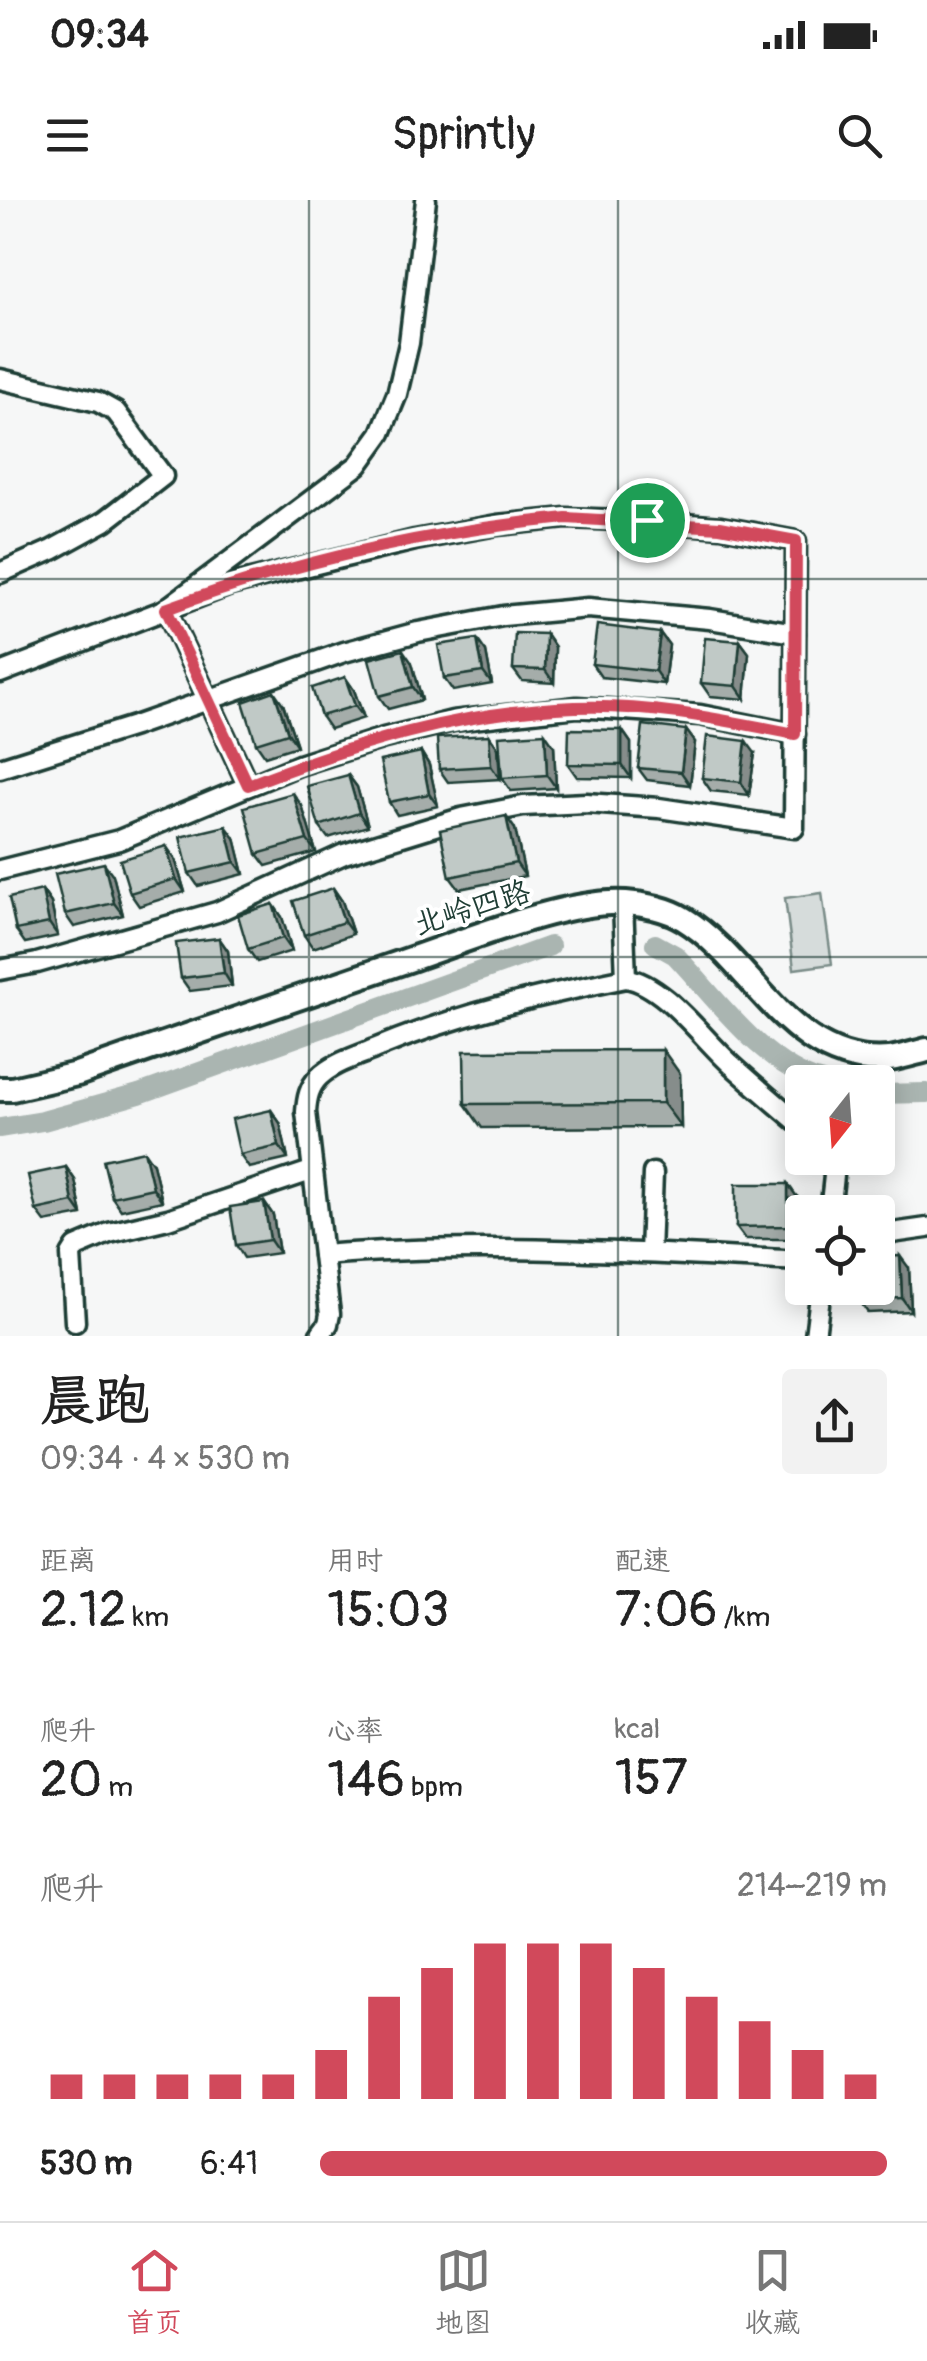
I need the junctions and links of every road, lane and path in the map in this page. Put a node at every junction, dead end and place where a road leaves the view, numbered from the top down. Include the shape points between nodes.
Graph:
1 (426, 200) edge
2 (0, 379) edge
3 (0, 573) edge
4 (166, 609) junction
5 (795, 634) junction
6 (0, 674) edge
7 (210, 699) junction
8 (795, 734) junction
9 (0, 768) edge
10 (248, 785) junction
11 (0, 870) edge
12 (623, 902) junction
13 (0, 970) edge
14 (626, 978) junction
15 (927, 1050) edge
16 (0, 1089) edge
17 (785, 1111) edge
18 (311, 1171) junction
19 (653, 1174) dead end
20 (927, 1228) edge
21 (895, 1233) edge
22 (650, 1254) junction
23 (323, 1255) junction
24 (785, 1260) edge
25 (819, 1305) edge
26 (75, 1322) dead end
27 (326, 1335) edge
28 (815, 1336) edge

1 - 4 street via 409,343 381,433 358,465
2 - 3 street via 116,412 162,476 105,521
4 - 5 street via 230,585 415,540 566,518 647,520 796,541
4 - 6 street
4 - 7 street
5 - 7 street via 641,612 548,610 418,632
5 - 8 street
7 - 9 street
7 - 10 street
8 - 10 street via 636,710 510,712 384,738
8 - 13 street via 794,828 659,808 523,806 344,854 217,912
10 - 11 street via 119,840
12 - 14 street
12 - 15 street, 北岭四路 via 681,917 706,935 783,1018 814,1040 850,1055 888,1059
12 - 16 street, 北岭四路 via 518,922 76,1074
14 - 17 street via 660,995
14 - 18 street via 508,1002 420,1030 322,1073 307,1098
18 - 23 street
18 - 26 street via 76,1247
19 - 22 street
20 - 21 street
22 - 23 street via 408,1248
22 - 24 street
23 - 27 street
25 - 28 street

